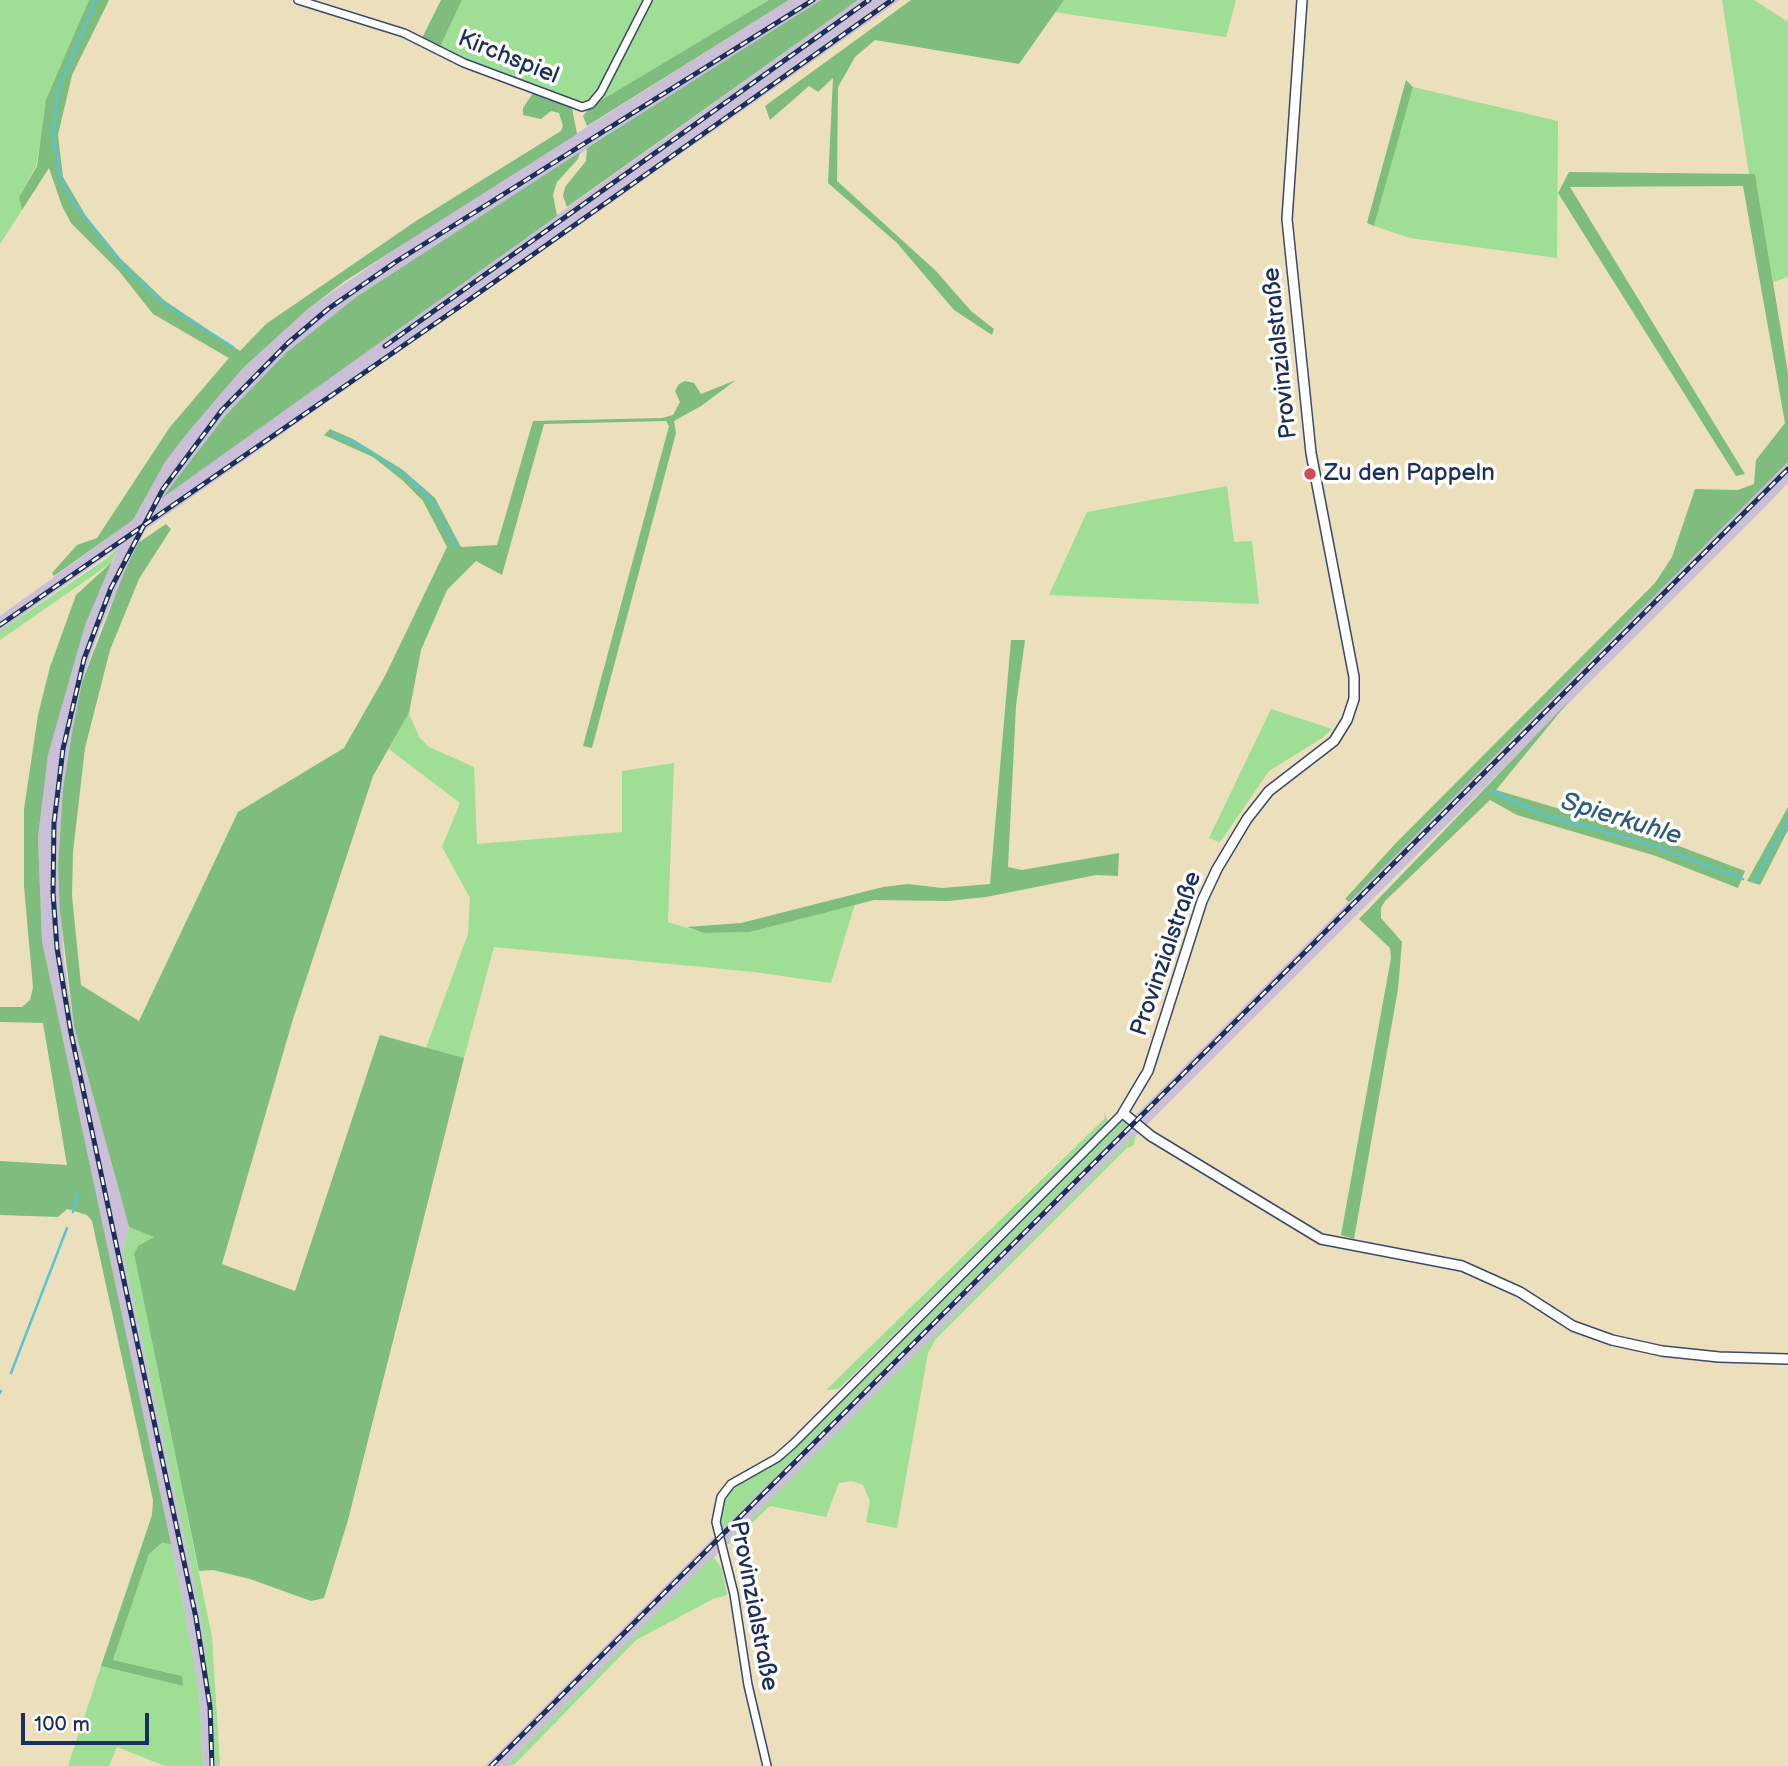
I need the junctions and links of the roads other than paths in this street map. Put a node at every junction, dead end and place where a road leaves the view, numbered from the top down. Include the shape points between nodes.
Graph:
1 (298, 0) edge
2 (648, 0) edge
3 (1302, 0) edge
4 (1123, 1113) junction
5 (1788, 1359) edge
6 (766, 1766) edge

1 - 2 street, Kirchspiel via 404,33 464,63 582,107 601,92
3 - 4 street, Provinzialstraße via 1287,219 1311,453 1354,677 1354,699 1334,741 1269,792 1217,869 1202,901 1147,1071
4 - 5 street via 1151,1136 1321,1239 1462,1266 1520,1292 1573,1326 1612,1340 1707,1356
4 - 6 street, Provinzialstraße via 793,1444 724,1492 716,1522

